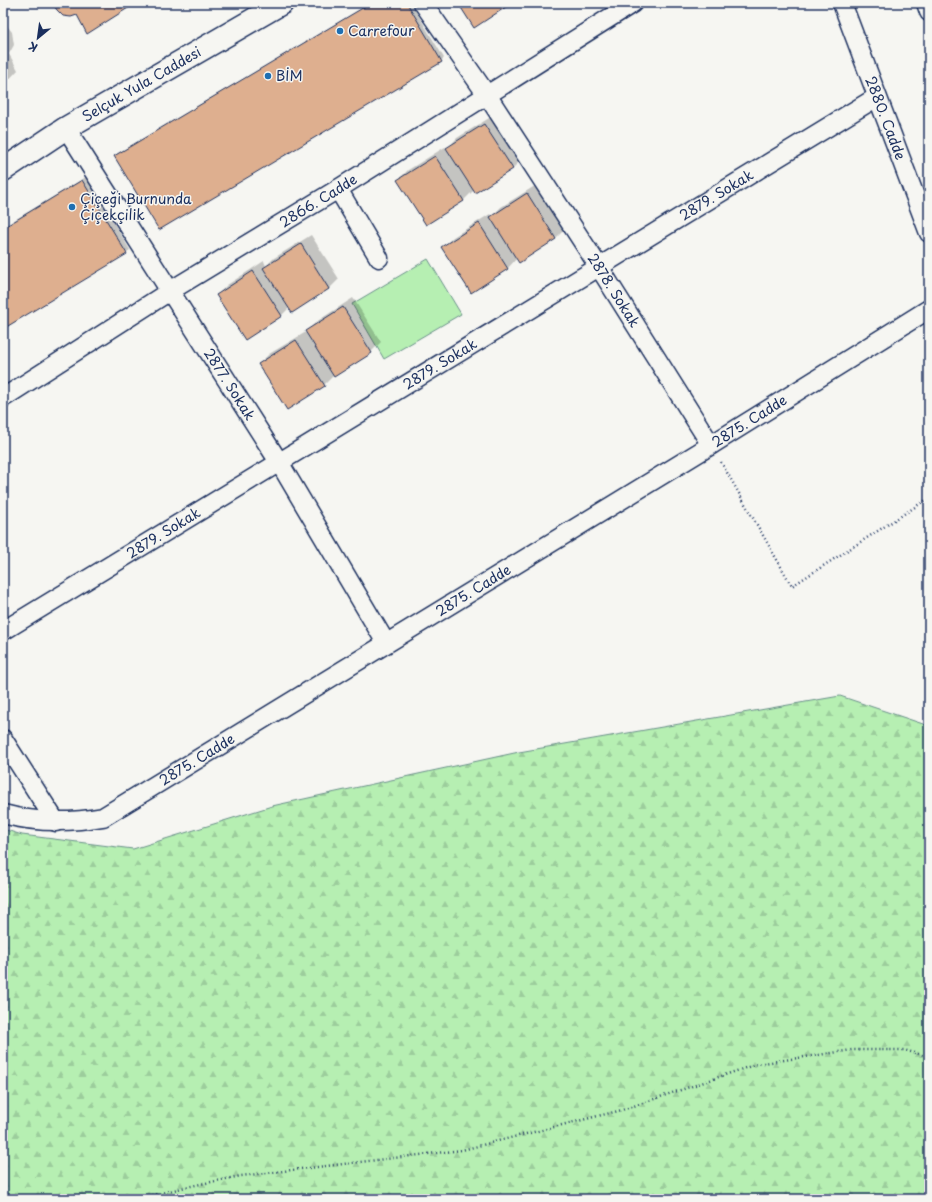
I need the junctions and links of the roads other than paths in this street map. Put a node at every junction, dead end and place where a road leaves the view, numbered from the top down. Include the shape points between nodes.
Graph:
1 (282, 3) edge
2 (424, 3) edge
3 (633, 3) edge
4 (842, 3) edge
5 (926, 3) edge
6 (929, 12) edge
7 (488, 95) junction
8 (877, 97) junction
9 (66, 128) junction
10 (3, 170) edge
11 (338, 189) junction
12 (929, 233) edge
13 (379, 258) dead end
14 (599, 267) junction
15 (170, 291) junction
16 (929, 309) edge
17 (3, 398) edge
18 (711, 445) junction
19 (279, 462) junction
20 (3, 631) edge
21 (386, 643) junction
22 (3, 739) edge
23 (3, 814) edge
24 (56, 822) junction

1 - 9 street, Selçuk Yula Caddesi
2 - 7 street, 2878. Sokak
3 - 7 street, 2866. Cadde
4 - 8 street, 2880. Cadde
5 - 6 street
7 - 11 street, 2866. Cadde
7 - 14 street, 2878. Sokak
8 - 12 street, 2880. Cadde
8 - 14 street, 2879. Sokak
9 - 10 street, Selçuk Yula Caddesi
9 - 15 street, 2877. Sokak
11 - 13 street
11 - 15 street, 2866. Cadde
14 - 18 street, 2878. Sokak
14 - 19 street, 2879. Sokak
15 - 17 street, 2866. Cadde
15 - 19 street, 2877. Sokak
16 - 18 street, 2875. Cadde
18 - 21 street, 2875. Cadde
19 - 20 street, 2879. Sokak
19 - 21 street, 2877. Sokak
21 - 24 street, 2875. Cadde via 103,817
22 - 24 street
23 - 24 street, 2875. Cadde via 28,820

